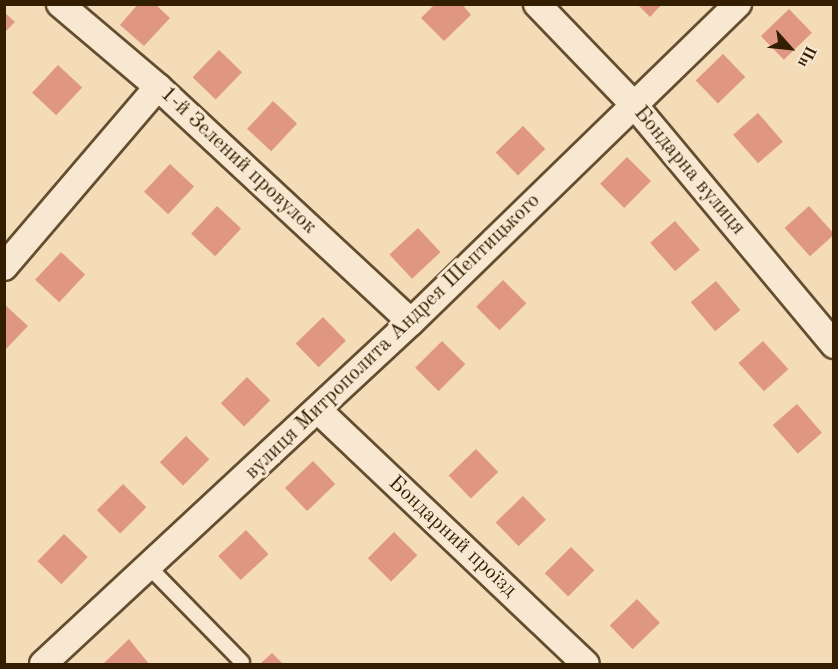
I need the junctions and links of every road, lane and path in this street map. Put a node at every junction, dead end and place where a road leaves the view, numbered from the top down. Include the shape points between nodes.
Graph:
1 (60, 4) edge
2 (537, 4) edge
3 (738, 4) edge
4 (158, 87) junction
5 (635, 106) junction
6 (4, 267) edge
7 (411, 322) junction
8 (834, 345) edge
9 (318, 410) junction
10 (149, 567) junction
11 (242, 662) dead end
12 (43, 664) edge
13 (586, 664) edge

1 - 4 street, 1-й Зелений провулок
2 - 5 street, Бондарна вулиця
3 - 5 street, вулиця Митрополита Андрея Шептицького
4 - 6 street
4 - 7 street, 1-й Зелений провулок
5 - 7 street, вулиця Митрополита Андрея Шептицького
5 - 8 street, Бондарна вулиця
7 - 9 street, вулиця Митрополита Андрея Шептицького
9 - 10 street, вулиця Митрополита Андрея Шептицького
9 - 13 street, Бондарний проїзд
10 - 11 lane
10 - 12 street, вулиця Митрополита Андрея Шептицького

